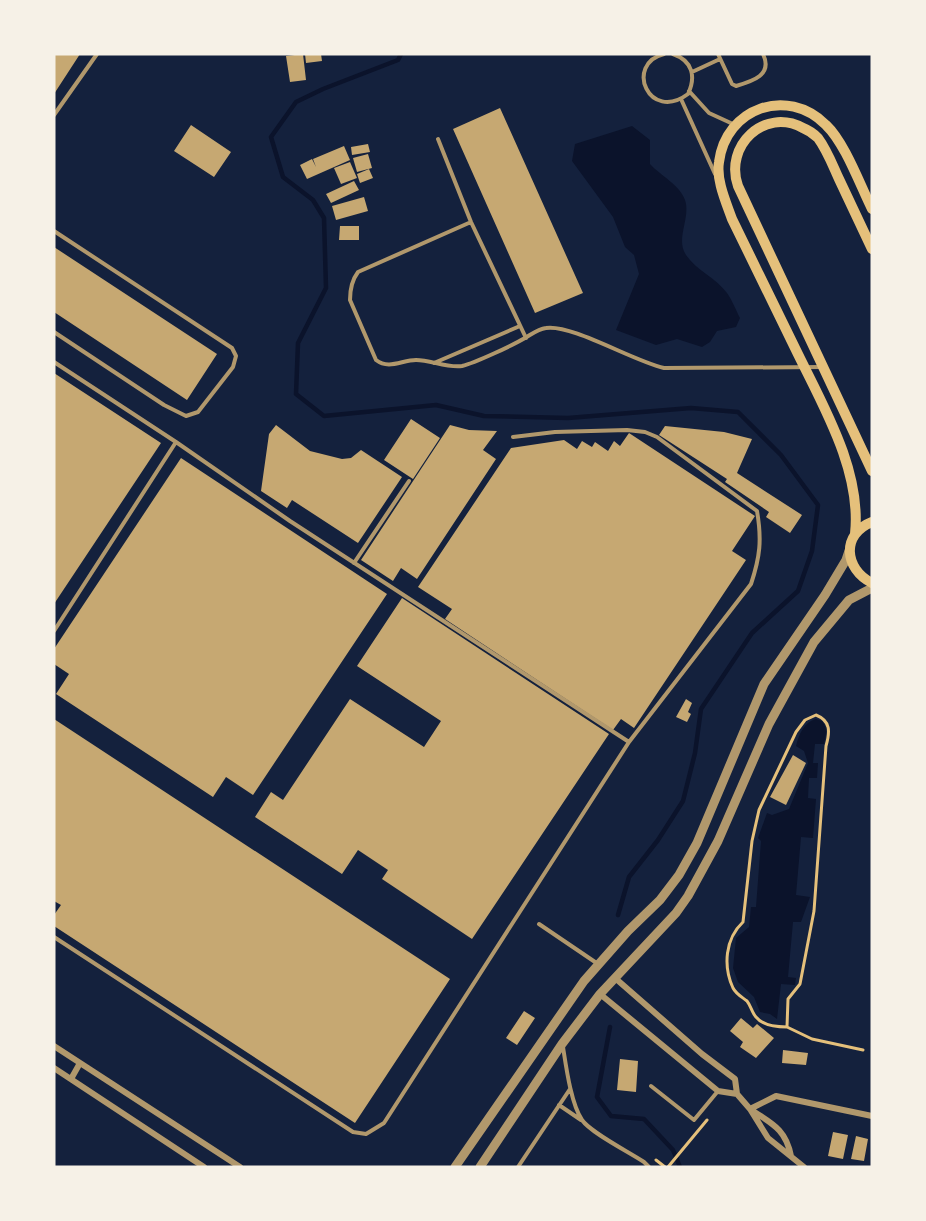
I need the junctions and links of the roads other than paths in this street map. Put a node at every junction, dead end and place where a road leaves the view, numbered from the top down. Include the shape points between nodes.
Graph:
1 (97, 54) edge
2 (664, 54) edge
3 (673, 54) edge
4 (718, 54) edge
5 (763, 54) edge
6 (658, 55) edge
7 (720, 59) junction
8 (692, 72) junction
9 (689, 91) junction
10 (681, 99) junction
11 (54, 115) edge
12 (736, 124) junction
13 (438, 139) dead end
14 (724, 191) junction
15 (872, 209) edge
16 (471, 222) junction
17 (54, 231) edge
18 (872, 249) edge
19 (520, 326) junction
20 (54, 332) edge
21 (526, 338) junction
22 (54, 362) edge
23 (433, 363) junction
24 (804, 367) junction
25 (822, 367) junction
26 (513, 437) dead end
27 (176, 442) junction
28 (872, 471) edge
29 (409, 481) dead end
30 (872, 522) edge
31 (855, 534) junction
32 (850, 548) junction
33 (354, 563) junction
34 (872, 582) edge
35 (872, 588) edge
36 (54, 632) edge
37 (629, 742) junction
38 (539, 924) dead end
39 (54, 937) edge
40 (599, 964) junction
41 (615, 978) junction
42 (585, 981) junction
43 (600, 994) junction
44 (562, 1044) junction
45 (54, 1046) edge
46 (80, 1063) junction
47 (54, 1068) edge
48 (71, 1079) junction
49 (651, 1086) dead end
50 (570, 1089) junction
51 (718, 1091) junction
52 (737, 1094) junction
53 (559, 1105) junction
54 (750, 1109) junction
55 (872, 1114) edge
56 (582, 1120) junction
57 (791, 1156) junction
58 (204, 1167) edge
59 (240, 1167) edge
60 (455, 1167) edge
61 (480, 1167) edge
62 (518, 1167) edge
63 (649, 1167) edge
64 (804, 1167) edge

1 - 11 lane
2 - 6 lane
3 - 8 lane via 685,60
4 - 7 lane
5 - 7 lane via 767,69 762,75 735,86
6 - 10 lane via 645,70 647,91 664,102
7 - 8 lane
8 - 9 lane
9 - 10 lane
9 - 12 lane via 709,114
10 - 14 lane
12 - 14 main road via 718,163
12 - 15 main road via 769,106 794,106 809,112 831,131
13 - 16 lane
14 - 24 main road via 732,219
16 - 19 lane
16 - 23 lane via 358,272 350,289 350,300 376,360 383,364 414,360
17 - 20 lane via 232,348 236,356 233,367 198,412 186,416
18 - 25 main road via 817,137 783,121 748,136 735,156 734,176
19 - 21 lane
19 - 23 lane
21 - 23 lane via 464,365
21 - 24 lane via 543,328 562,329 664,368
22 - 27 lane
24 - 25 lane
24 - 31 main road via 846,459 855,500
25 - 28 main road
26 - 37 lane via 555,432 645,432 757,512 759,562 751,584
27 - 33 lane
27 - 36 lane
29 - 33 lane
30 - 31 main road
31 - 32 main road
32 - 34 main road via 857,573
32 - 40 street via 830,586 764,684 697,843 679,875
33 - 37 lane
35 - 41 street via 849,600 814,642 769,724 718,841 688,896
37 - 39 lane via 384,1124 366,1134 353,1132
38 - 40 lane
40 - 41 street
40 - 42 street
41 - 43 street
41 - 52 street via 735,1079
42 - 43 street
42 - 60 street
43 - 44 street
43 - 51 street
44 - 50 lane
44 - 61 street
45 - 46 street
46 - 48 street
46 - 59 street
47 - 48 street
48 - 58 street
49 - 51 lane via 694,1120
50 - 53 lane
50 - 56 lane
51 - 52 street
52 - 54 street
53 - 56 lane
53 - 62 lane
54 - 55 street via 776,1096
54 - 57 street via 768,1138
54 - 57 street via 779,1128 789,1142
56 - 63 lane
57 - 64 street

